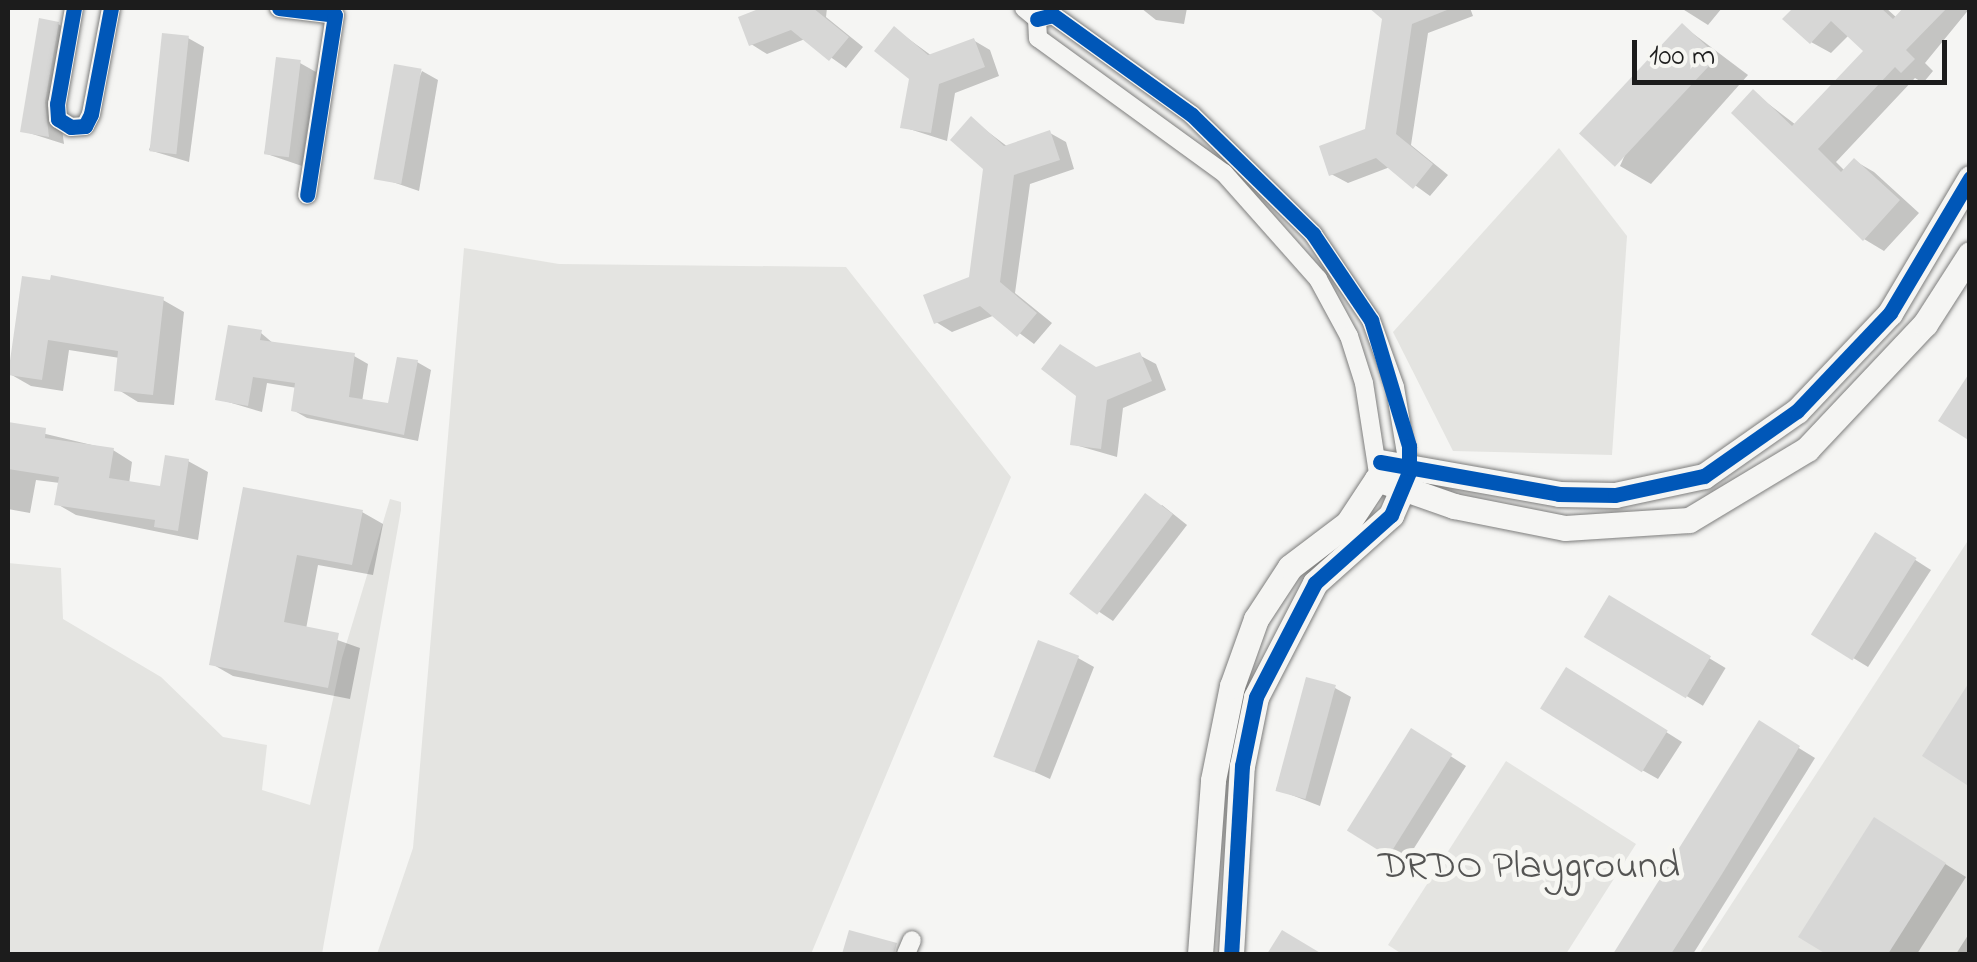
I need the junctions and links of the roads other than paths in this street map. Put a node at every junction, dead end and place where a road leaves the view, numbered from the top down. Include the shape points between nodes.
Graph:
1 (74, 8) edge
2 (111, 8) edge
3 (279, 8) edge
4 (1031, 13) edge
5 (1125, 68) junction
6 (1111, 90) junction
7 (1970, 178) edge
8 (308, 195) dead end
9 (1970, 254) edge
10 (1378, 471) junction
11 (1406, 480) junction
12 (1200, 954) edge
13 (1231, 954) edge

1 - 2 street via 57,104 58,120 71,128 85,126 91,114
3 - 8 street via 335,14
4 - 5 street via 1054,15
4 - 6 street via 1038,38
5 - 6 street
5 - 11 street via 1260,175 1345,275 1371,320 1395,388
6 - 10 street via 1224,173 1318,279 1349,336
7 - 11 street via 1890,312 1796,411 1704,476 1596,495
9 - 11 street via 1925,324 1807,449 1688,520 1564,528 1454,506
10 - 11 street
10 - 12 street via 1348,523 1290,567 1256,618 1232,686 1213,780
11 - 13 street via 1369,540 1316,583 1256,697 1242,766

